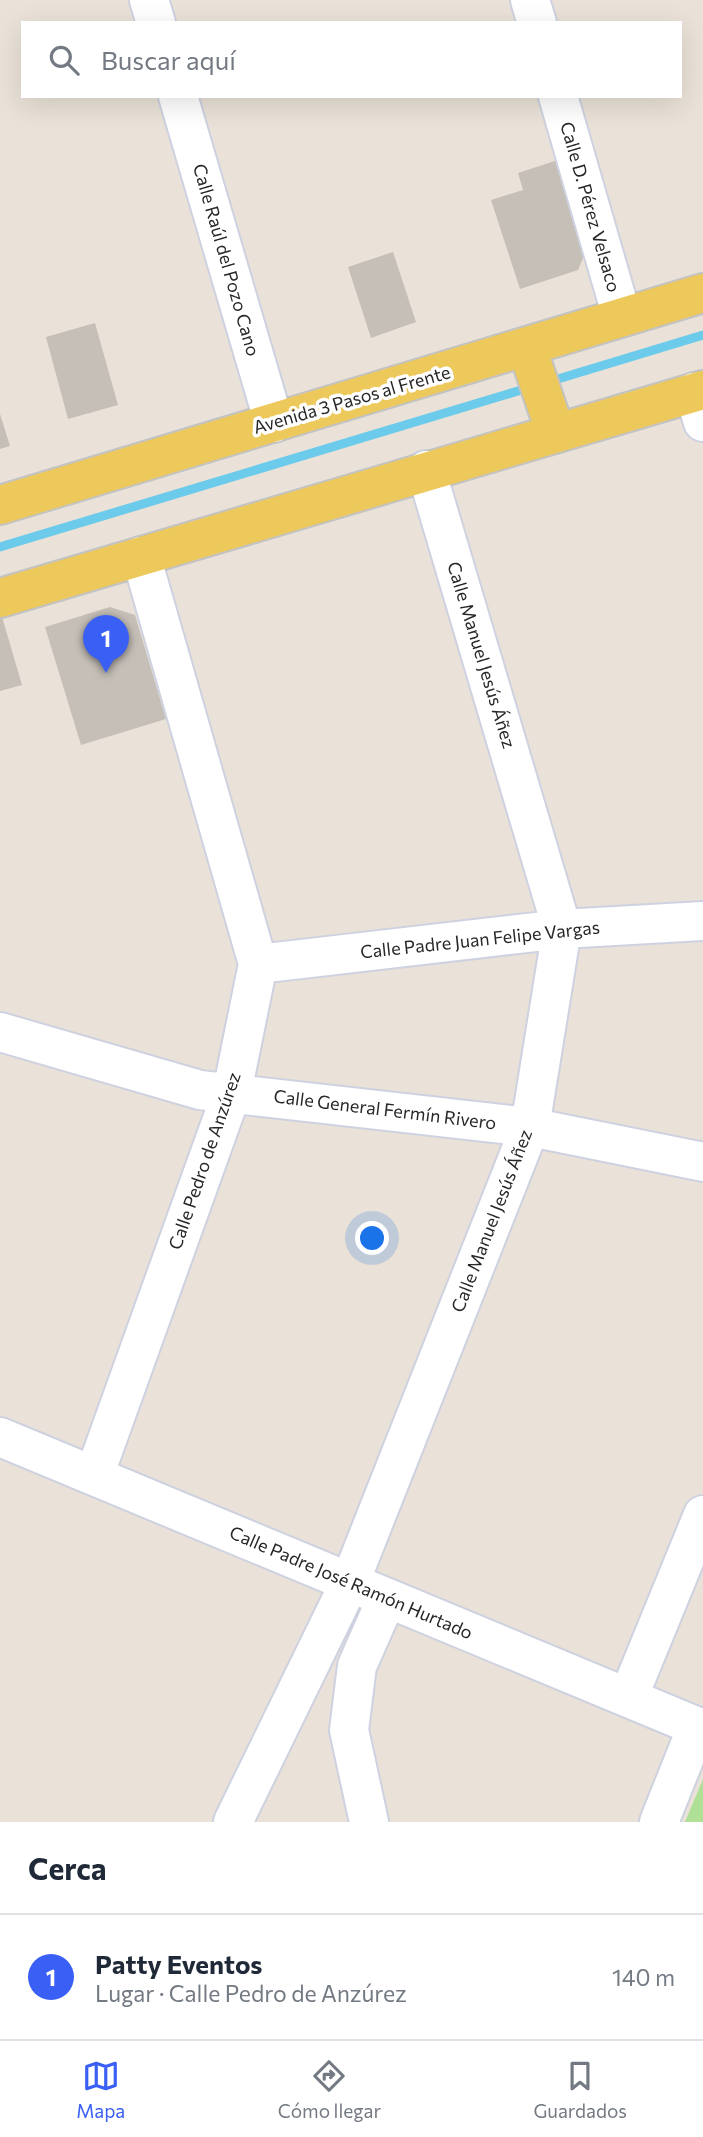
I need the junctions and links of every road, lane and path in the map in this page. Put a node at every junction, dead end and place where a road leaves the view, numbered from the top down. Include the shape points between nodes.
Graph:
1 (149, 0) edge
2 (530, 0) edge
3 (155, 21) edge
4 (536, 21) edge
5 (179, 98) edge
6 (559, 98) edge
7 (703, 293) edge
8 (622, 317) junction
9 (531, 357) junction
10 (700, 401) edge
11 (551, 419) junction
12 (274, 423) junction
13 (426, 470) junction
14 (0, 505) edge
15 (141, 556) junction
16 (0, 598) edge
17 (703, 921) edge
18 (562, 929) junction
19 (258, 964) junction
20 (0, 1032) edge
21 (232, 1092) junction
22 (530, 1127) junction
23 (703, 1161) edge
24 (0, 1437) edge
25 (94, 1476) junction
26 (703, 1515) edge
27 (350, 1582) junction
28 (387, 1598) junction
29 (628, 1698) junction
30 (700, 1728) edge
31 (233, 1822) edge
32 (369, 1822) edge
33 (659, 1822) edge

1 - 3 street
2 - 4 street
5 - 12 street, Calle Raúl del Pozo Cano
6 - 8 street, Calle D. Pérez Velsaco
7 - 8 main road, Avenida 3 Pasos al Frente
8 - 9 main road, Avenida 3 Pasos al Frente
9 - 11 main road
9 - 12 main road, Avenida 3 Pasos al Frente
10 - 11 main road
11 - 13 main road
12 - 14 main road, Avenida 3 Pasos al Frente
13 - 15 main road
13 - 18 street, Calle Manuel Jesús Áñez
15 - 16 main road
15 - 19 street, Calle Pedro de Anzúrez
17 - 18 street, Calle Padre Juan Felipe Vargas
18 - 19 street, Calle Padre Juan Felipe Vargas
18 - 22 street, Calle Manuel Jesús Áñez
19 - 21 street, Calle Pedro de Anzúrez
20 - 21 street, Calle General Fermín Rivero via 200,1090
21 - 22 street, Calle General Fermín Rivero
21 - 25 street, Calle Pedro de Anzúrez
22 - 23 street, Calle General Fermín Rivero
22 - 27 street, Calle Manuel Jesús Áñez
24 - 25 street, Calle Padre José Ramón Hurtado
25 - 27 street, Calle Padre José Ramón Hurtado
26 - 29 street
27 - 28 street, Calle Padre José Ramón Hurtado
27 - 31 street, Calle Manuel Jesús Áñez
28 - 29 street, Calle Padre José Ramón Hurtado
28 - 32 street via 357,1666 349,1730
29 - 30 street, Calle Padre José Ramón Hurtado
30 - 33 street

